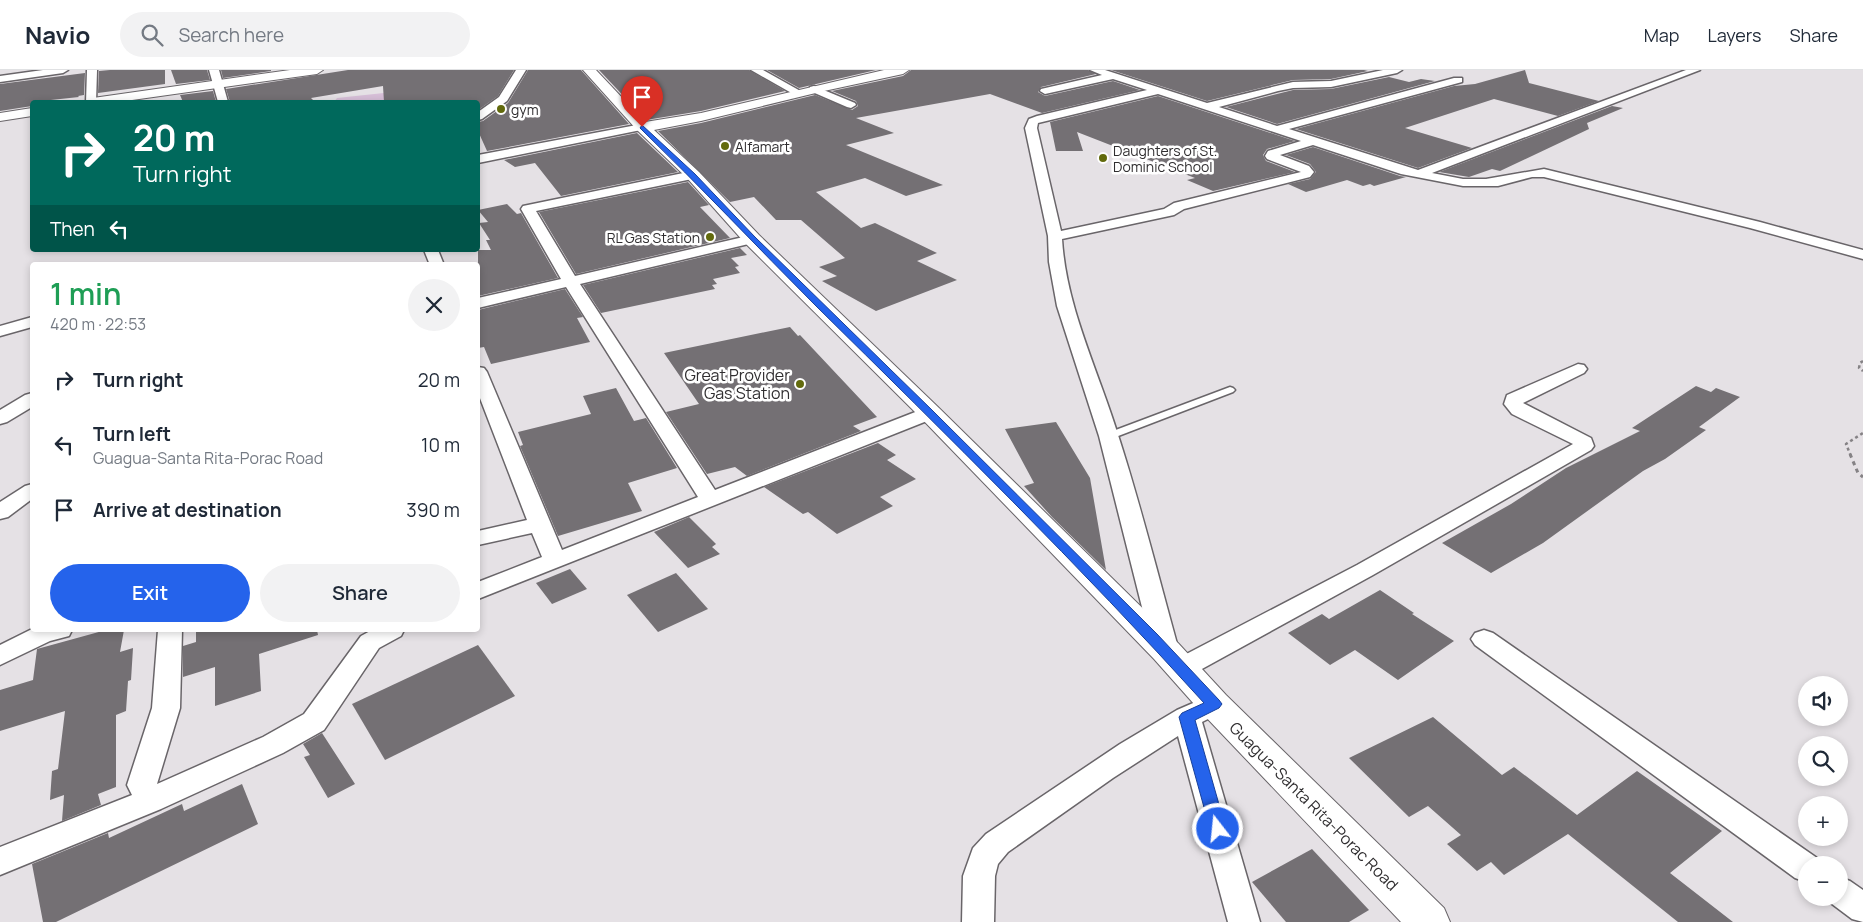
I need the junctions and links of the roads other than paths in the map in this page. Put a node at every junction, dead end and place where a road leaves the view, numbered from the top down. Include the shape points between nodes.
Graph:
1 (63, 70) edge
2 (92, 70) edge
3 (214, 70) edge
4 (317, 70) edge
5 (521, 70) edge
6 (589, 70) edge
7 (756, 70) edge
8 (903, 70) edge
9 (1095, 70) edge
10 (1397, 70) edge
11 (1695, 70) edge
12 (1113, 76) junction
13 (0, 79) edge
14 (1458, 80) dead end
15 (217, 85) junction
16 (814, 89) junction
17 (1161, 90) junction
18 (1045, 91) dead end
19 (799, 93) junction
20 (92, 100) edge
21 (107, 100) edge
22 (222, 100) edge
23 (851, 105) dead end
24 (1209, 106) junction
25 (30, 112) edge
26 (480, 115) edge
27 (0, 117) edge
28 (642, 127) junction
29 (1278, 129) junction
30 (1312, 141) junction
31 (480, 159) edge
32 (1419, 174) junction
33 (693, 175) junction
34 (1054, 236) junction
35 (752, 239) junction
36 (1863, 255) edge
37 (570, 281) junction
38 (480, 303) edge
39 (30, 323) edge
40 (0, 331) edge
41 (1578, 369) dead end
42 (480, 377) edge
43 (1230, 390) dead end
44 (30, 401) edge
45 (930, 413) junction
46 (0, 418) edge
47 (1109, 436) junction
48 (30, 491) edge
49 (710, 499) junction
50 (0, 512) edge
51 (540, 524) junction
52 (480, 538) edge
53 (555, 561) junction
54 (480, 590) edge
55 (52, 632) edge
56 (170, 632) edge
57 (388, 632) edge
58 (1484, 639) dead end
59 (0, 656) edge
60 (1174, 659) junction
61 (1214, 704) junction
62 (1187, 717) junction
63 (151, 800) junction
64 (0, 861) edge
65 (1798, 862) edge
66 (1848, 897) edge
67 (1863, 908) edge
68 (978, 922) edge
69 (1244, 922) edge
70 (1429, 922) edge

1 - 13 street
2 - 20 street
3 - 15 street
4 - 15 main road
5 - 26 street via 502,98
6 - 28 main road, Guagua-Santa Rita-Porac Road
7 - 19 street
8 - 16 main road
9 - 12 street
10 - 24 street via 1331,84 1277,88
11 - 32 street
12 - 17 street
12 - 18 street
14 - 29 street
15 - 21 main road
15 - 22 street
16 - 19 main road
16 - 23 street
17 - 24 street
17 - 34 street via 1033,122 1031,128
19 - 28 main road via 677,122
24 - 29 street
25 - 27 main road
28 - 31 street
28 - 33 main road, Guagua-Santa Rita-Porac Road
29 - 30 street
30 - 32 street
30 - 34 street via 1271,156 1305,169 1306,174 1179,206 1169,212
32 - 36 street via 1473,184 1544,173
33 - 35 main road, Guagua-Santa Rita-Porac Road
33 - 37 street via 528,209
34 - 47 street via 1065,306
35 - 37 street
35 - 45 main road, Guagua-Santa Rita-Porac Road
37 - 38 street
37 - 49 street
39 - 40 street
41 - 60 street via 1514,399 1513,404 1578,438 1584,446 1364,570
42 - 51 street
43 - 47 lane
44 - 46 street
45 - 49 street
45 - 60 main road, Guagua-Santa Rita-Porac Road
47 - 60 street
48 - 50 street
49 - 53 street
51 - 52 street
51 - 53 street
53 - 54 street
55 - 59 street
56 - 63 street via 166,708 142,785
57 - 63 street via 370,642 314,722 273,745
58 - 65 street
60 - 61 main road, Guagua-Santa Rita-Porac Road
61 - 62 street
61 - 70 main road, Guagua-Santa Rita-Porac Road
62 - 68 street via 997,843 984,858 978,876
62 - 69 street
63 - 64 street
66 - 67 street

